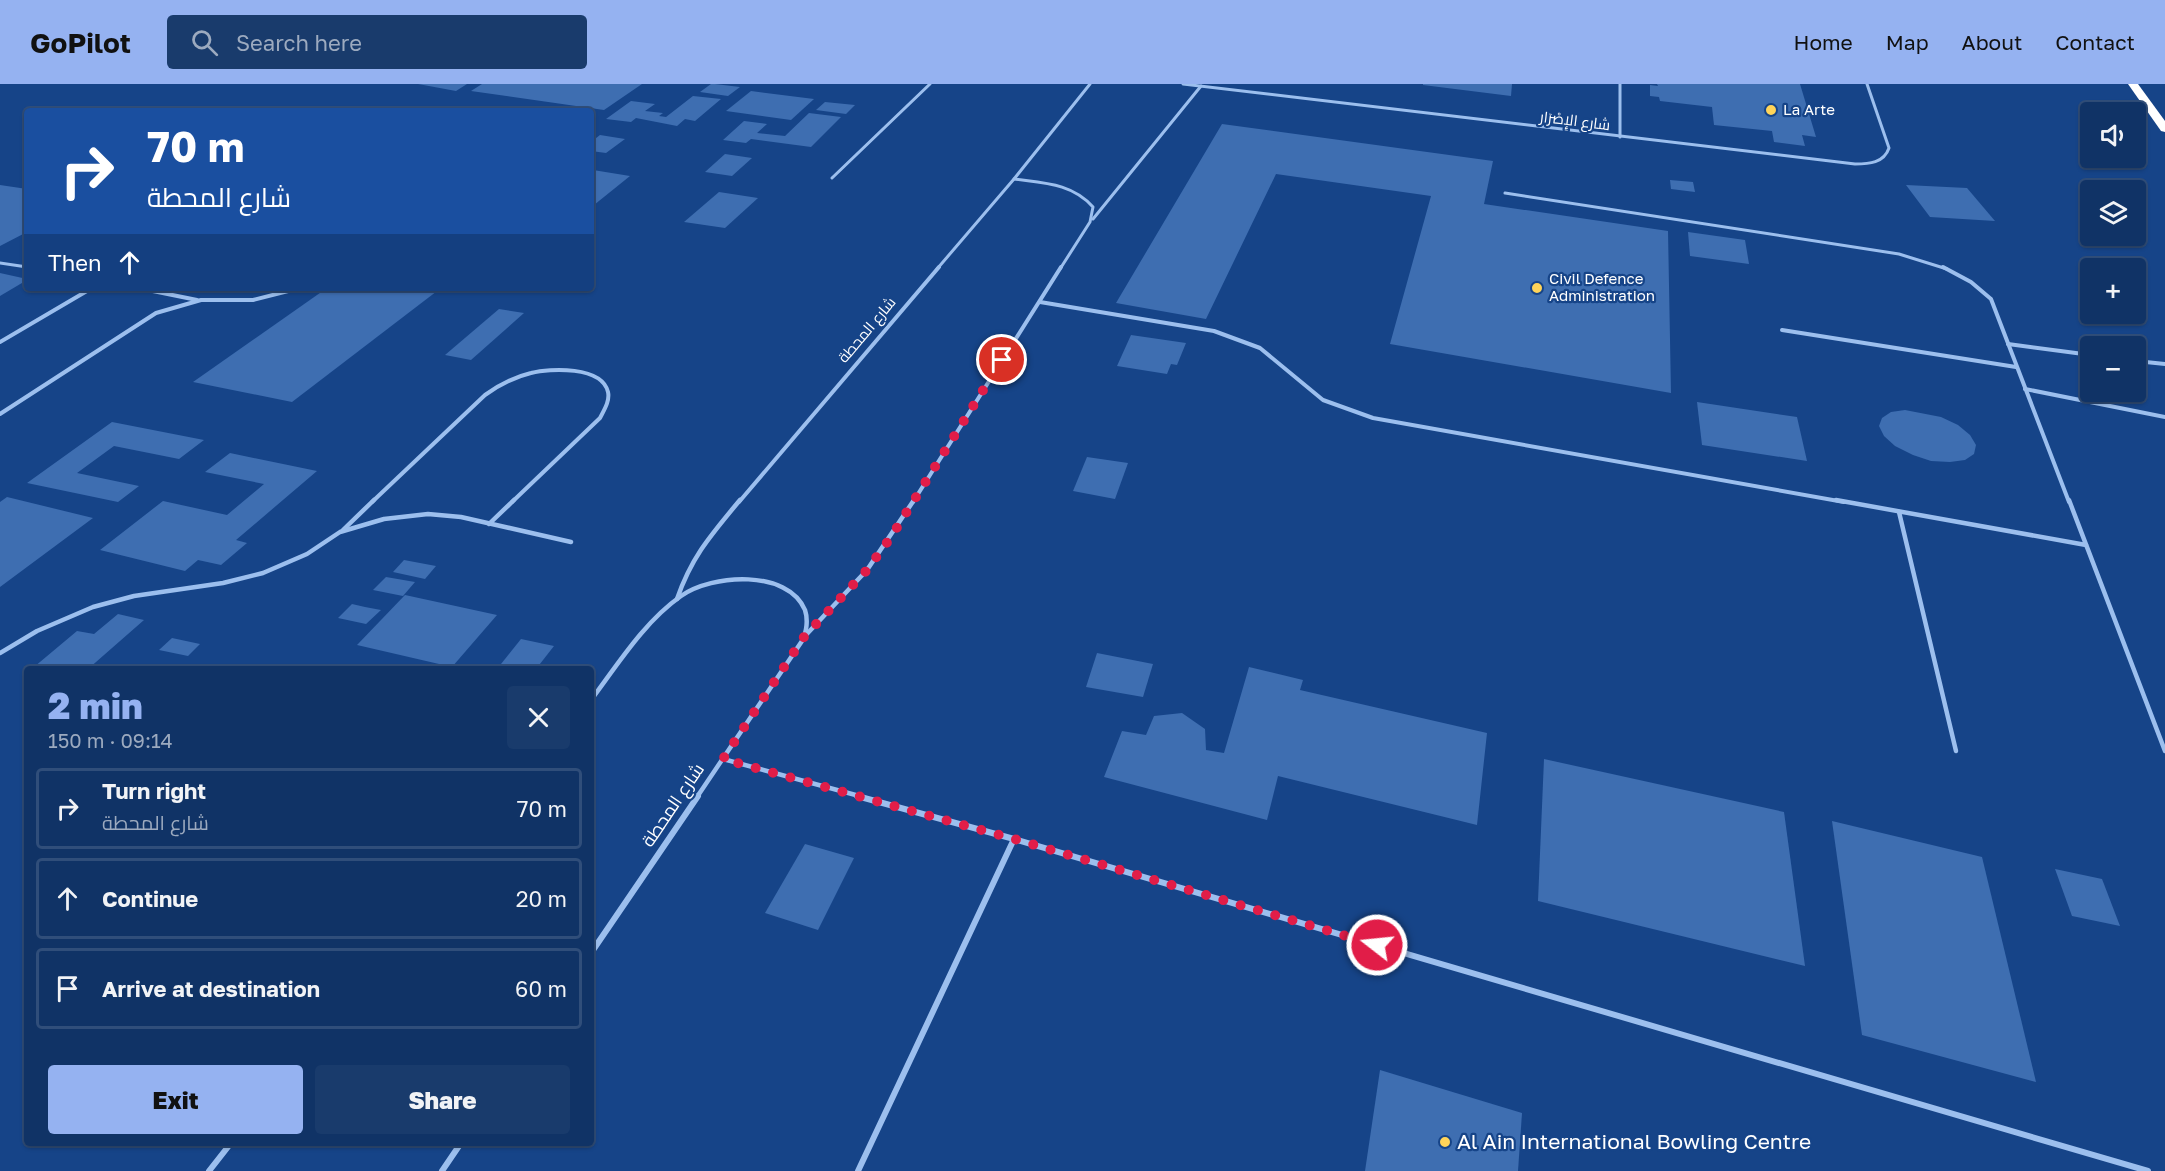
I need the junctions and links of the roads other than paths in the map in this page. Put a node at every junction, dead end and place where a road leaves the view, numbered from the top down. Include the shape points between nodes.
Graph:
1 (930, 84) edge
2 (1090, 84) edge
3 (1183, 84) edge
4 (1620, 84) edge
5 (1867, 84) edge
6 (2133, 84) edge
7 (1201, 86) junction
8 (2165, 129) edge
9 (1620, 137) junction
10 (832, 178) dead end
11 (1014, 178) junction
12 (1505, 193) dead end
13 (1090, 222) junction
14 (0, 263) edge
15 (24, 267) edge
16 (87, 291) edge
17 (154, 291) edge
18 (288, 291) edge
19 (201, 300) junction
20 (1040, 302) junction
21 (1782, 330) dead end
22 (0, 342) edge
23 (2008, 344) junction
24 (2080, 354) edge
25 (2146, 362) edge
26 (2165, 364) edge
27 (2016, 367) junction
28 (2025, 389) junction
29 (0, 414) edge
30 (2165, 417) edge
31 (1899, 512) junction
32 (489, 524) junction
33 (342, 531) junction
34 (571, 542) dead end
35 (2086, 545) junction
36 (677, 599) junction
37 (804, 637) junction
38 (0, 653) edge
39 (594, 696) edge
40 (1956, 751) dead end
41 (2165, 751) edge
42 (723, 759) junction
43 (1014, 839) junction
44 (594, 949) edge
45 (229, 1146) edge
46 (459, 1146) edge
47 (209, 1171) edge
48 (442, 1171) edge
49 (858, 1171) edge
50 (2148, 1171) edge

1 - 10 lane
2 - 11 lane, شارع المحطة
3 - 7 lane, شارع الإِصْرَار
4 - 9 lane
5 - 9 lane, شارع الإِصْرَار via 1889,148 1884,158 1875,162 1835,163
6 - 8 highway
7 - 9 lane, شارع الإِصْرَار
7 - 13 lane
11 - 13 lane via 1057,185 1081,194 1093,207
11 - 36 lane, شارع المحطة via 703,544
12 - 23 lane via 1918,258 1980,286 1991,298
13 - 20 lane
14 - 15 lane
16 - 22 lane
17 - 19 lane
18 - 19 lane via 253,300
19 - 29 lane via 143,320
20 - 31 lane via 1237,337 1274,358 1317,396 1372,418
20 - 37 lane via 891,537 867,570
21 - 27 lane
23 - 24 lane
23 - 27 lane
25 - 26 lane
27 - 28 lane
28 - 30 lane
28 - 35 lane
31 - 35 lane
31 - 40 lane
32 - 33 lane via 429,514 388,518
32 - 33 lane via 600,418 610,394 605,384 594,376 561,369 519,376 501,384
32 - 34 lane
33 - 38 lane via 293,561 263,573 85,609 49,622
35 - 41 lane
36 - 37 lane, شارع المحطة via 697,587 721,581 767,580 801,602 807,619
36 - 39 lane, شارع المحطة
37 - 42 lane, شارع المحطة
42 - 43 lane
42 - 44 lane, شارع المحطة
43 - 49 lane
43 - 50 lane
45 - 47 lane
46 - 48 lane

